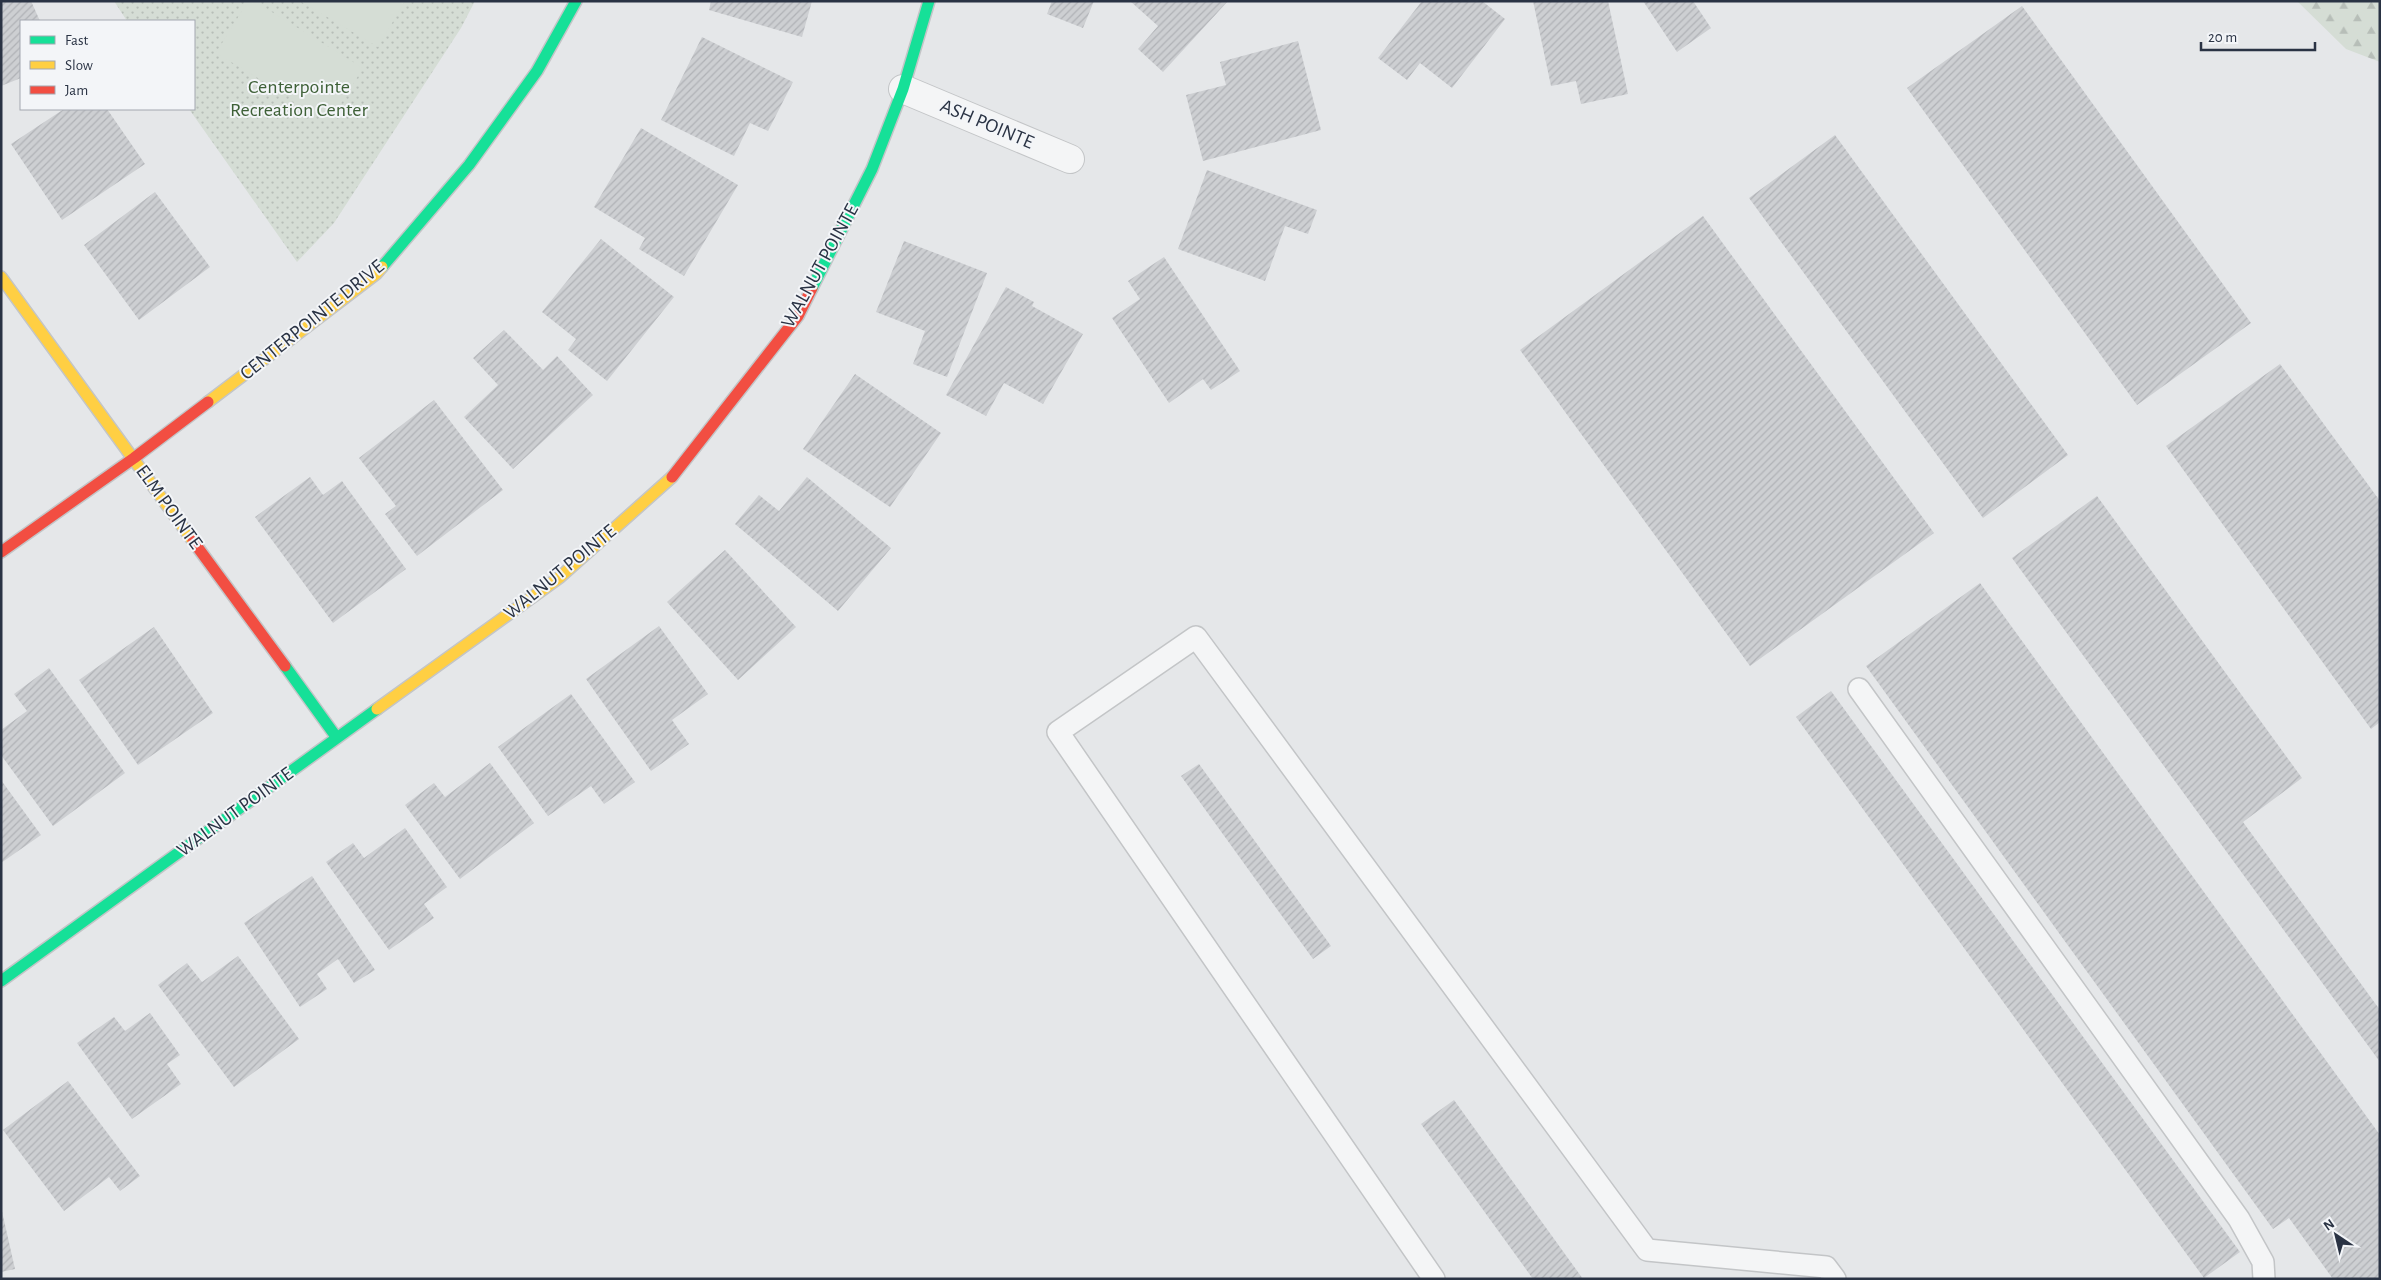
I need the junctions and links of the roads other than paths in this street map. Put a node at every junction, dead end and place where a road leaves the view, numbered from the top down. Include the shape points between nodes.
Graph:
1 (576, 1) edge
2 (929, 1) edge
3 (903, 89) junction
4 (1070, 159) dead end
5 (1, 277) edge
6 (134, 458) junction
7 (1, 552) edge
8 (1859, 689) dead end
9 (338, 738) junction
10 (1, 981) edge
11 (1434, 1279) edge
12 (1835, 1279) edge
13 (2264, 1279) edge

1 - 6 street, CENTERPOINTE DRIVE via 537,71 474,157 376,274
2 - 3 street, WALNUT POINTE
3 - 4 street, ASH POINTE
3 - 9 street, WALNUT POINTE via 872,169 798,316 670,480 560,577
5 - 6 street, ELM POINTE
6 - 7 street, CENTERPOINTE DRIVE
6 - 9 street, ELM POINTE
8 - 13 lane via 2239,1219 2263,1262
9 - 10 street, WALNUT POINTE
11 - 12 lane via 1058,732 1196,638 1647,1250 1826,1267

